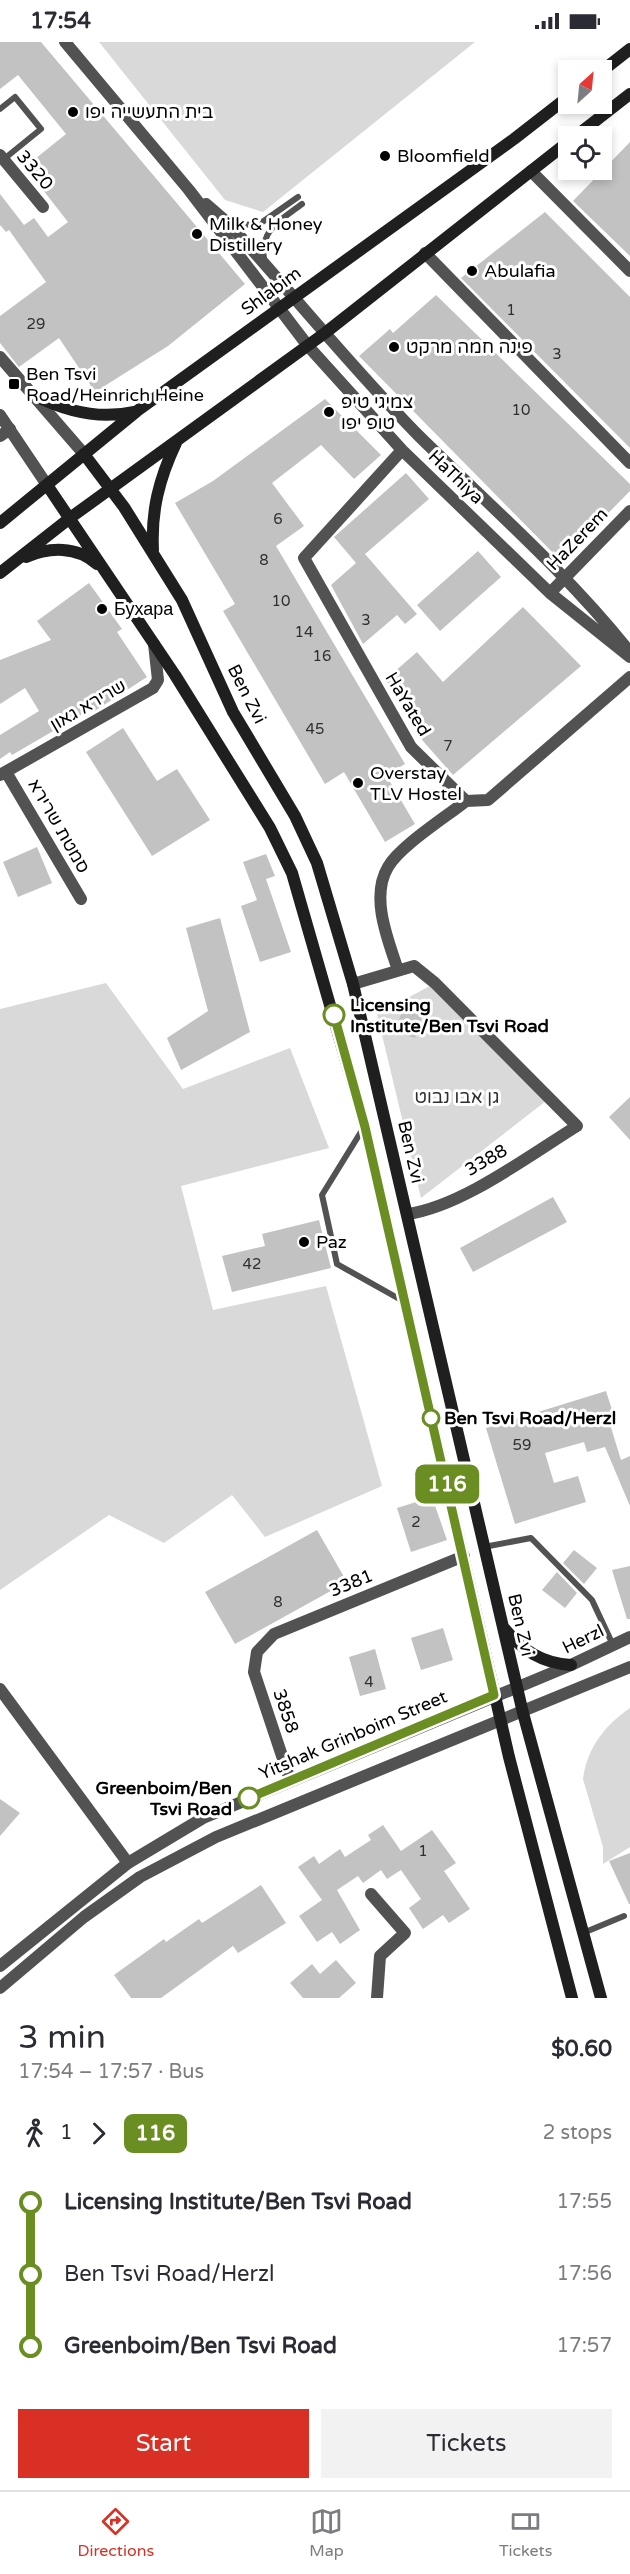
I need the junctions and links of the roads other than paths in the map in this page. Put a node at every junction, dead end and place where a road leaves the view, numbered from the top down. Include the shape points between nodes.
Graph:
1 (65, 42) edge
2 (630, 49) edge
3 (612, 63) edge
4 (629, 95) edge
5 (558, 105) edge
6 (0, 109) edge
7 (589, 126) edge
8 (558, 150) edge
9 (2, 158) edge
10 (531, 171) junction
11 (189, 190) junction
12 (43, 207) dead end
13 (228, 223) junction
14 (425, 253) junction
15 (265, 263) junction
16 (630, 271) edge
17 (294, 297) junction
18 (278, 309) junction
19 (325, 333) junction
20 (308, 346) junction
21 (0, 357) edge
22 (33, 395) junction
23 (137, 411) junction
24 (0, 415) edge
25 (5, 433) edge
26 (178, 439) junction
27 (402, 450) junction
28 (84, 454) junction
29 (630, 463) edge
30 (47, 485) junction
31 (111, 488) junction
32 (630, 511) edge
33 (70, 518) junction
34 (0, 522) edge
35 (153, 552) junction
36 (11, 563) junction
37 (103, 569) junction
38 (0, 573) edge
39 (564, 578) junction
40 (550, 593) junction
41 (154, 644) junction
42 (630, 652) edge
43 (630, 657) edge
44 (630, 676) edge
45 (3, 774) edge
46 (466, 801) junction
47 (81, 899) dead end
48 (398, 970) junction
49 (353, 984) junction
50 (365, 1127) junction
51 (407, 1215) junction
52 (404, 1302) junction
53 (484, 1547) junction
54 (464, 1556) junction
55 (501, 1624) junction
56 (630, 1636) edge
57 (612, 1645) junction
58 (257, 1652) joint
59 (571, 1665) junction
60 (630, 1667) edge
61 (517, 1688) junction
62 (0, 1689) edge
63 (494, 1695) junction
64 (523, 1713) junction
65 (501, 1722) junction
66 (290, 1780) junction
67 (128, 1863) junction
68 (371, 1893) dead end
69 (624, 1916) dead end
70 (584, 1933) junction
71 (0, 1966) edge
72 (0, 1988) edge
73 (377, 1998) edge
74 (572, 1998) edge
75 (601, 1998) edge

1 - 11 street, HaThiya
2 - 3 main road
4 - 7 main road
5 - 17 main road, Shlabim
6 - 9 lane via 15,97 41,129
8 - 10 main road
9 - 12 street, 3320
10 - 14 main road
10 - 16 street
11 - 13 street, HaThiya
11 - 18 street, HaThiya
13 - 15 street, HaThiya
13 - 15 lane via 258,225 300,201 267,234 262,244
14 - 19 main road
14 - 29 street
15 - 17 street, HaThiya
17 - 18 main road, Shlabim
17 - 19 street, HaThiya
18 - 20 street, HaThiya
18 - 23 main road, Shlabim
19 - 20 main road
19 - 39 street, HaThiya via 418,434
20 - 26 main road
20 - 27 street, HaThiya
21 - 22 street, Ben Zvi
22 - 23 main road via 83,413 119,415
22 - 28 street, Ben Zvi
23 - 28 main road, Shlabim
24 - 25 street
25 - 30 street
26 - 31 main road
26 - 35 main road via 155,499
27 - 40 street, HaThiya
27 - 46 street, HaYated via 304,558 411,747
28 - 30 main road, Shlabim
28 - 31 main road, Ben Zvi
30 - 33 main road
30 - 34 main road, Shlabim
31 - 33 main road
31 - 35 main road, Ben Zvi
32 - 39 street, HaZerem
33 - 36 main road
33 - 37 main road
35 - 49 main road, Ben Zvi via 182,600 233,712 295,816 317,863
36 - 37 main road via 58,549 83,554
36 - 38 main road
37 - 41 main road
39 - 40 street, HaZerem
39 - 42 street, HaThiya via 603,617
40 - 43 street, HaThiya
41 - 45 street, שרירא גאון via 158,680 153,688
41 - 50 main road via 270,828 292,873
44 - 46 street via 488,800
45 - 47 street, סמטת שרירא
46 - 48 street via 388,867 381,889 383,924
48 - 49 street
48 - 51 street, 3388 via 414,966 435,984 577,1126 456,1197
49 - 51 main road, Ben Zvi
50 - 52 main road
50 - 52 lane via 322,1195 337,1264
51 - 53 main road, Ben Zvi
52 - 54 main road
53 - 55 main road, Ben Zvi
53 - 57 lane via 531,1538 592,1600
54 - 58 street, 3381 via 274,1634
54 - 63 main road
55 - 59 main road via 533,1656
55 - 61 main road, Ben Zvi
56 - 57 street, Herzl
57 - 59 street, Herzl
58 - 66 street, 3858 via 254,1672
59 - 61 street, Herzl
60 - 64 street
61 - 63 street, Yitshak Grinboim Street
61 - 64 main road, Ben Zvi
62 - 67 street
63 - 65 main road
63 - 66 street, Yitshak Grinboim Street
64 - 65 street
64 - 70 main road, Ben Zvi
65 - 72 street via 216,1837 149,1872 84,1917
65 - 74 main road
66 - 67 street, Yitshak Grinboim Street via 203,1818
67 - 71 street, Yitshak Grinboim Street
68 - 73 street via 405,1933 380,1956
69 - 70 lane
70 - 75 main road, Ben Zvi

